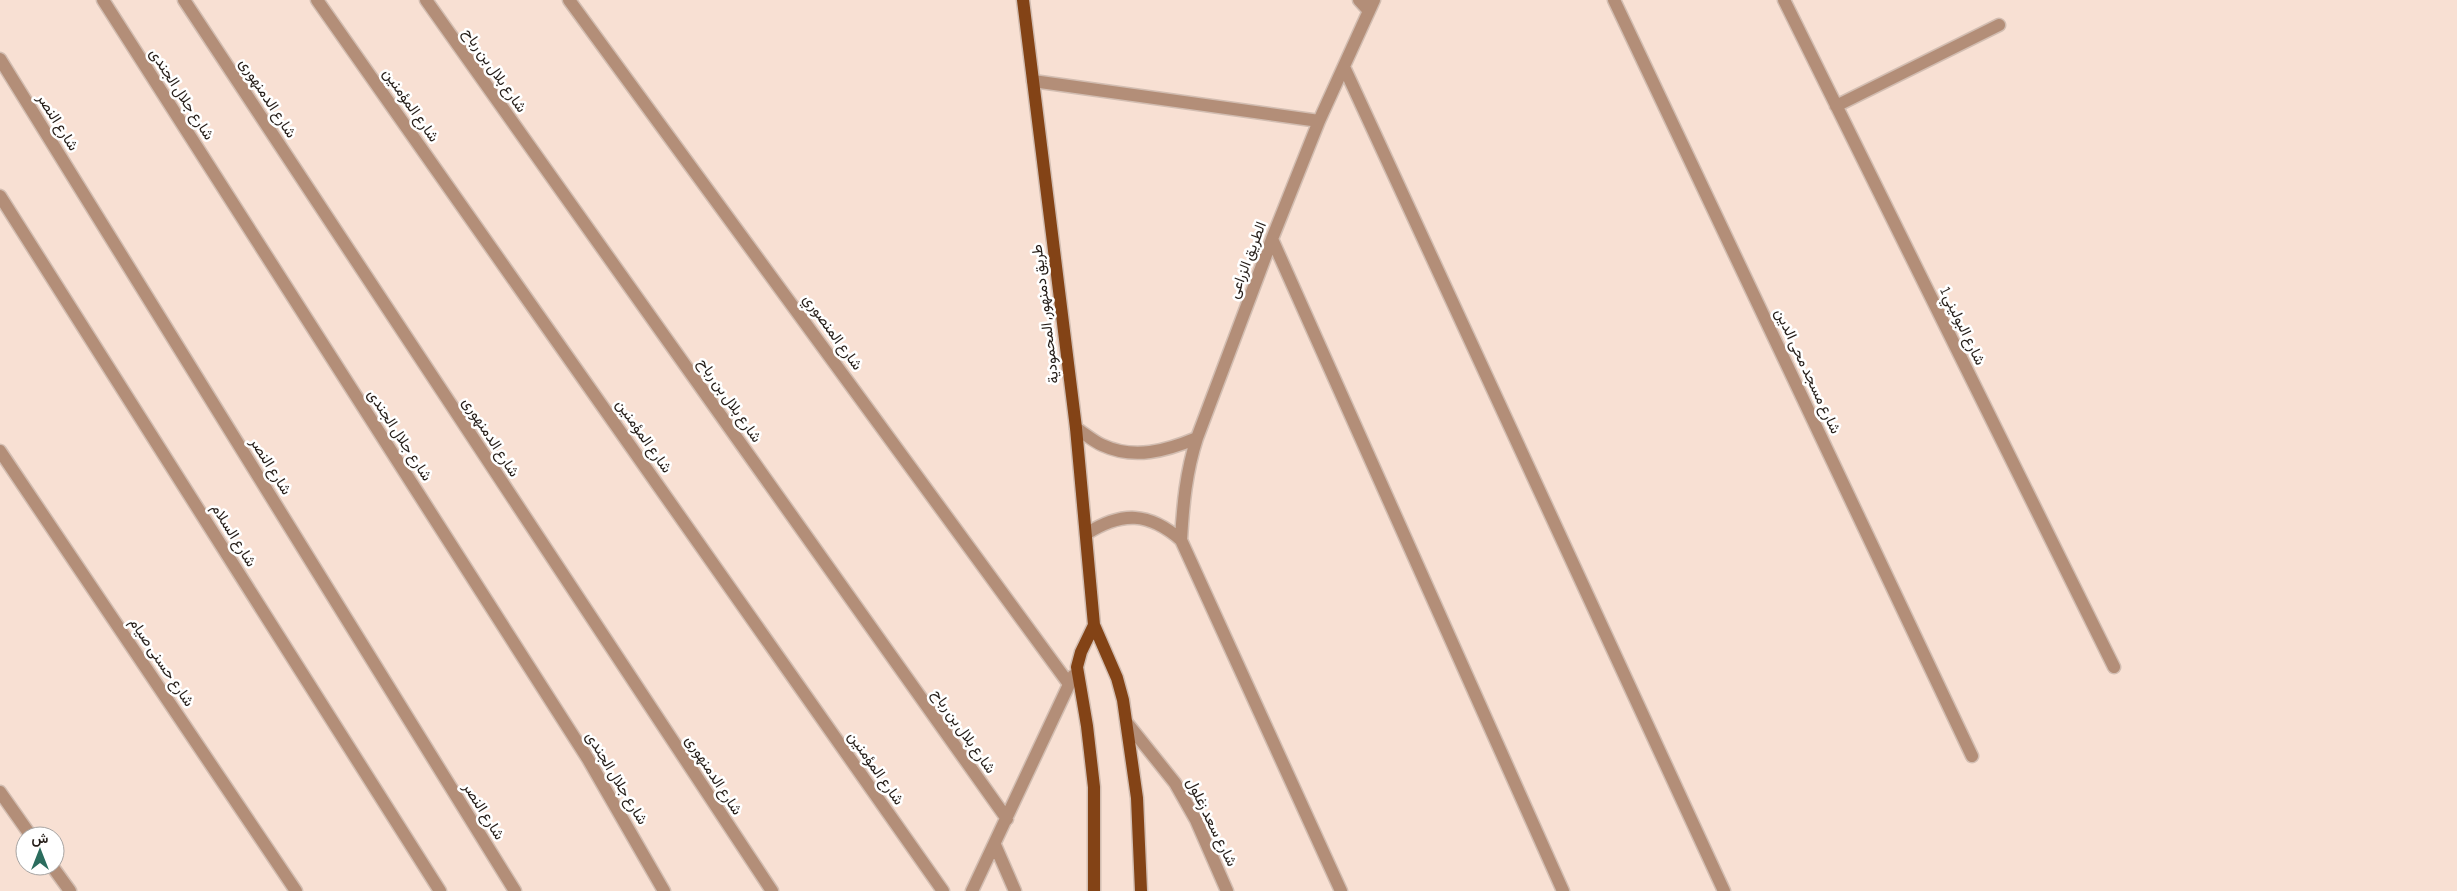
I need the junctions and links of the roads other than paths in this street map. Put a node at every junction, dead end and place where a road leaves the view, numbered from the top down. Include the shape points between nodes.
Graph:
1 (103, 0) edge
2 (184, 0) edge
3 (317, 0) edge
4 (426, 0) edge
5 (570, 0) edge
6 (1023, 0) edge
7 (1359, 0) edge
8 (1614, 0) edge
9 (1784, 0) edge
10 (1371, 5) edge
11 (1999, 25) dead end
12 (0, 59) edge
13 (1344, 67) junction
14 (1033, 81) junction
15 (1836, 106) junction
16 (1319, 121) junction
17 (0, 196) edge
18 (1272, 238) junction
19 (1076, 428) junction
20 (1197, 438) junction
21 (0, 451) edge
22 (1086, 534) junction
23 (1181, 540) junction
24 (1094, 625) junction
25 (1076, 667) junction
26 (2114, 667) dead end
27 (1069, 684) junction
28 (1127, 723) junction
29 (1972, 756) dead end
30 (0, 792) edge
31 (1007, 819) junction
32 (24, 826) edge
33 (995, 845) junction
34 (59, 876) edge
35 (70, 891) edge
36 (296, 891) edge
37 (440, 891) edge
38 (515, 891) edge
39 (664, 891) edge
40 (772, 891) edge
41 (943, 891) edge
42 (972, 891) edge
43 (1015, 891) edge
44 (1094, 891) edge
45 (1142, 891) edge
46 (1227, 891) edge
47 (1341, 891) edge
48 (1563, 891) edge
49 (1724, 891) edge

1 - 39 street, شارع جلال الجندى via 588,759
2 - 40 street, شارع الدمنهورى
3 - 41 street, شارع المؤمنين
4 - 31 street, شارع بلال بن رباح
5 - 27 street, شارع المنصوري
6 - 14 main road, طريق دمنهور, المحمودية
7 - 10 street
8 - 29 street, شارع مسجد محى الدين
9 - 15 street, شارع البوليني 1
10 - 13 street, الطريق الزراعى
11 - 15 street
12 - 38 street, شارع النصر
13 - 16 street, الطريق الزراعى
13 - 49 street
14 - 16 street
14 - 19 main road, طريق دمنهور, المحمودية
15 - 26 street, شارع البوليني 1
16 - 18 street, الطريق الزراعى
17 - 37 street, شارع السلام
18 - 20 street, الطريق الزراعى
18 - 48 street
19 - 20 street via 1102,446 1134,453 1167,451
19 - 22 main road, طريق دمنهور, المحمودية
20 - 23 street, الطريق الزراعى via 1183,498
21 - 36 street, شارع حسنى صيام
22 - 23 street via 1104,522 1124,517 1145,519 1165,526
22 - 24 main road, طريق دمنهور, المحمودية
23 - 47 street
24 - 25 main road
24 - 28 main road via 1117,678
25 - 27 street
25 - 44 main road via 1094,787
27 - 31 street
28 - 45 main road via 1137,798
28 - 46 street, شارع سعد زغلول via 1175,783 1196,820
30 - 32 street
31 - 33 street
33 - 42 street
33 - 43 street
34 - 35 street

